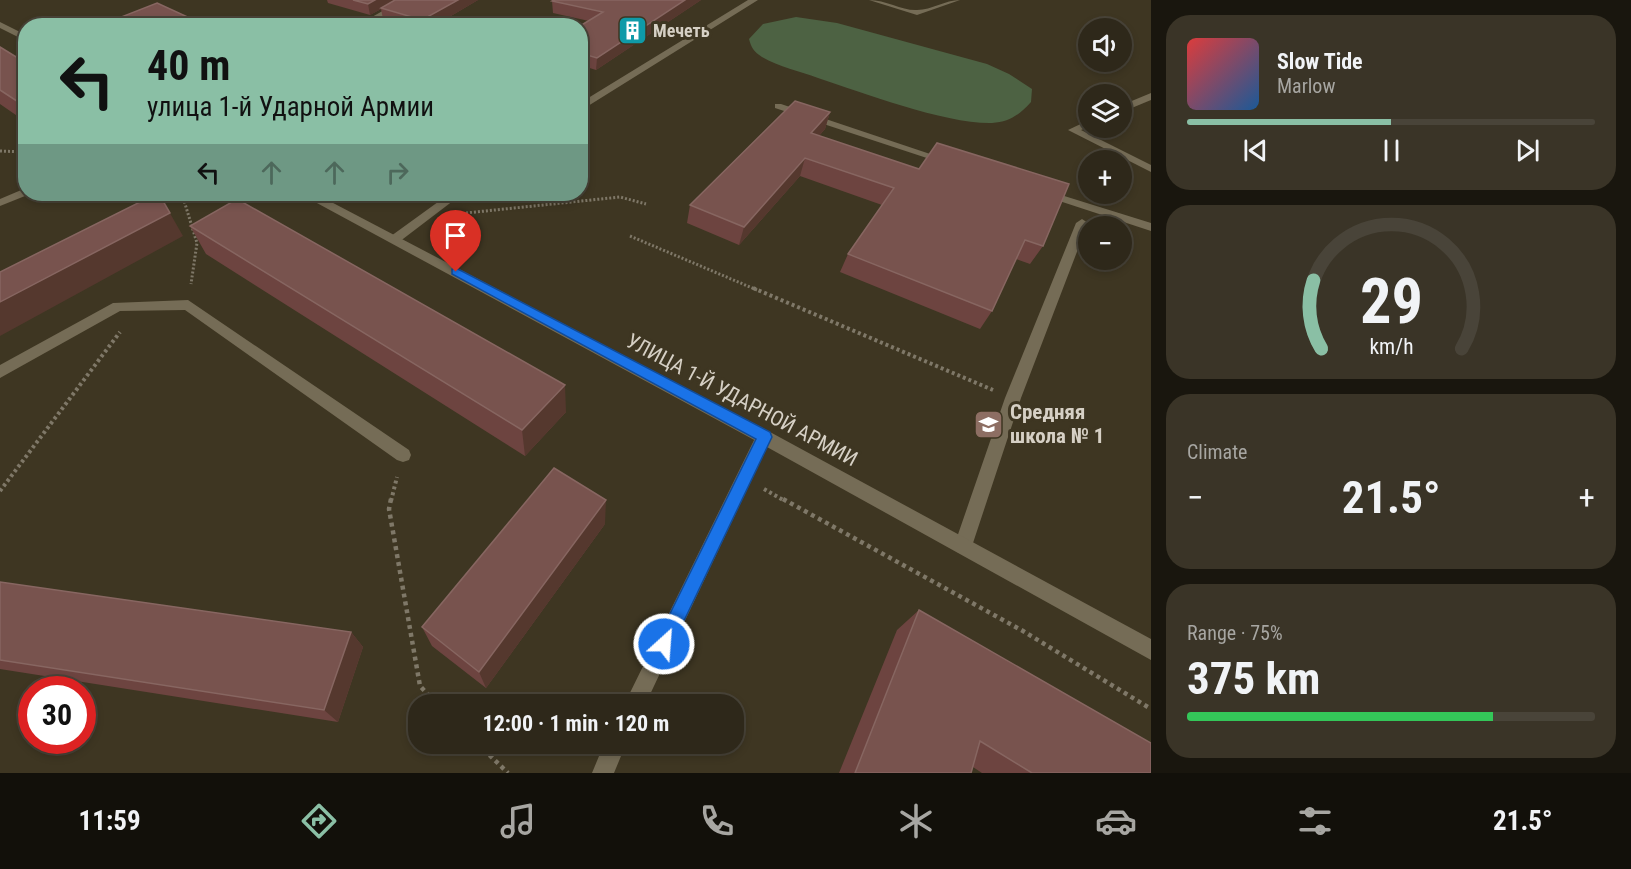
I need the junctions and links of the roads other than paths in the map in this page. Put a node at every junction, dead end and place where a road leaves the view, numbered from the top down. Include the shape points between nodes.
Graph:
1 (408, 0) edge
2 (754, 0) edge
3 (873, 0) edge
4 (956, 0) edge
5 (375, 18) edge
6 (0, 25) edge
7 (18, 35) edge
8 (1151, 96) edge
9 (588, 103) edge
10 (1132, 105) edge
11 (778, 106) dead end
12 (1089, 138) edge
13 (959, 165) edge
14 (1151, 169) edge
15 (1038, 191) edge
16 (18, 195) edge
17 (322, 201) edge
18 (446, 201) edge
19 (0, 203) edge
20 (1151, 227) edge
21 (1078, 233) edge
22 (395, 239) junction
23 (0, 372) edge
24 (764, 437) junction
25 (403, 455) road end
26 (963, 546) junction
27 (1151, 650) edge
28 (639, 694) edge
29 (611, 754) edge
30 (603, 773) edge

1 - 5 main road
2 - 9 main road
3 - 4 main road via 917,13
6 - 7 main road
8 - 10 main road
11 - 13 main road
12 - 14 main road
15 - 20 main road
16 - 19 main road
17 - 22 main road, УЛИЦА 1-Й УДАРНОЙ АРМИИ
18 - 22 main road
21 - 26 main road via 1012,398
22 - 24 main road, УЛИЦА 1-Й УДАРНОЙ АРМИИ
23 - 25 main road via 117,306 188,305
24 - 26 main road, УЛИЦА 1-Й УДАРНОЙ АРМИИ
24 - 28 main road
26 - 27 main road, УЛИЦА 1-Й УДАРНОЙ АРМИИ
29 - 30 main road

